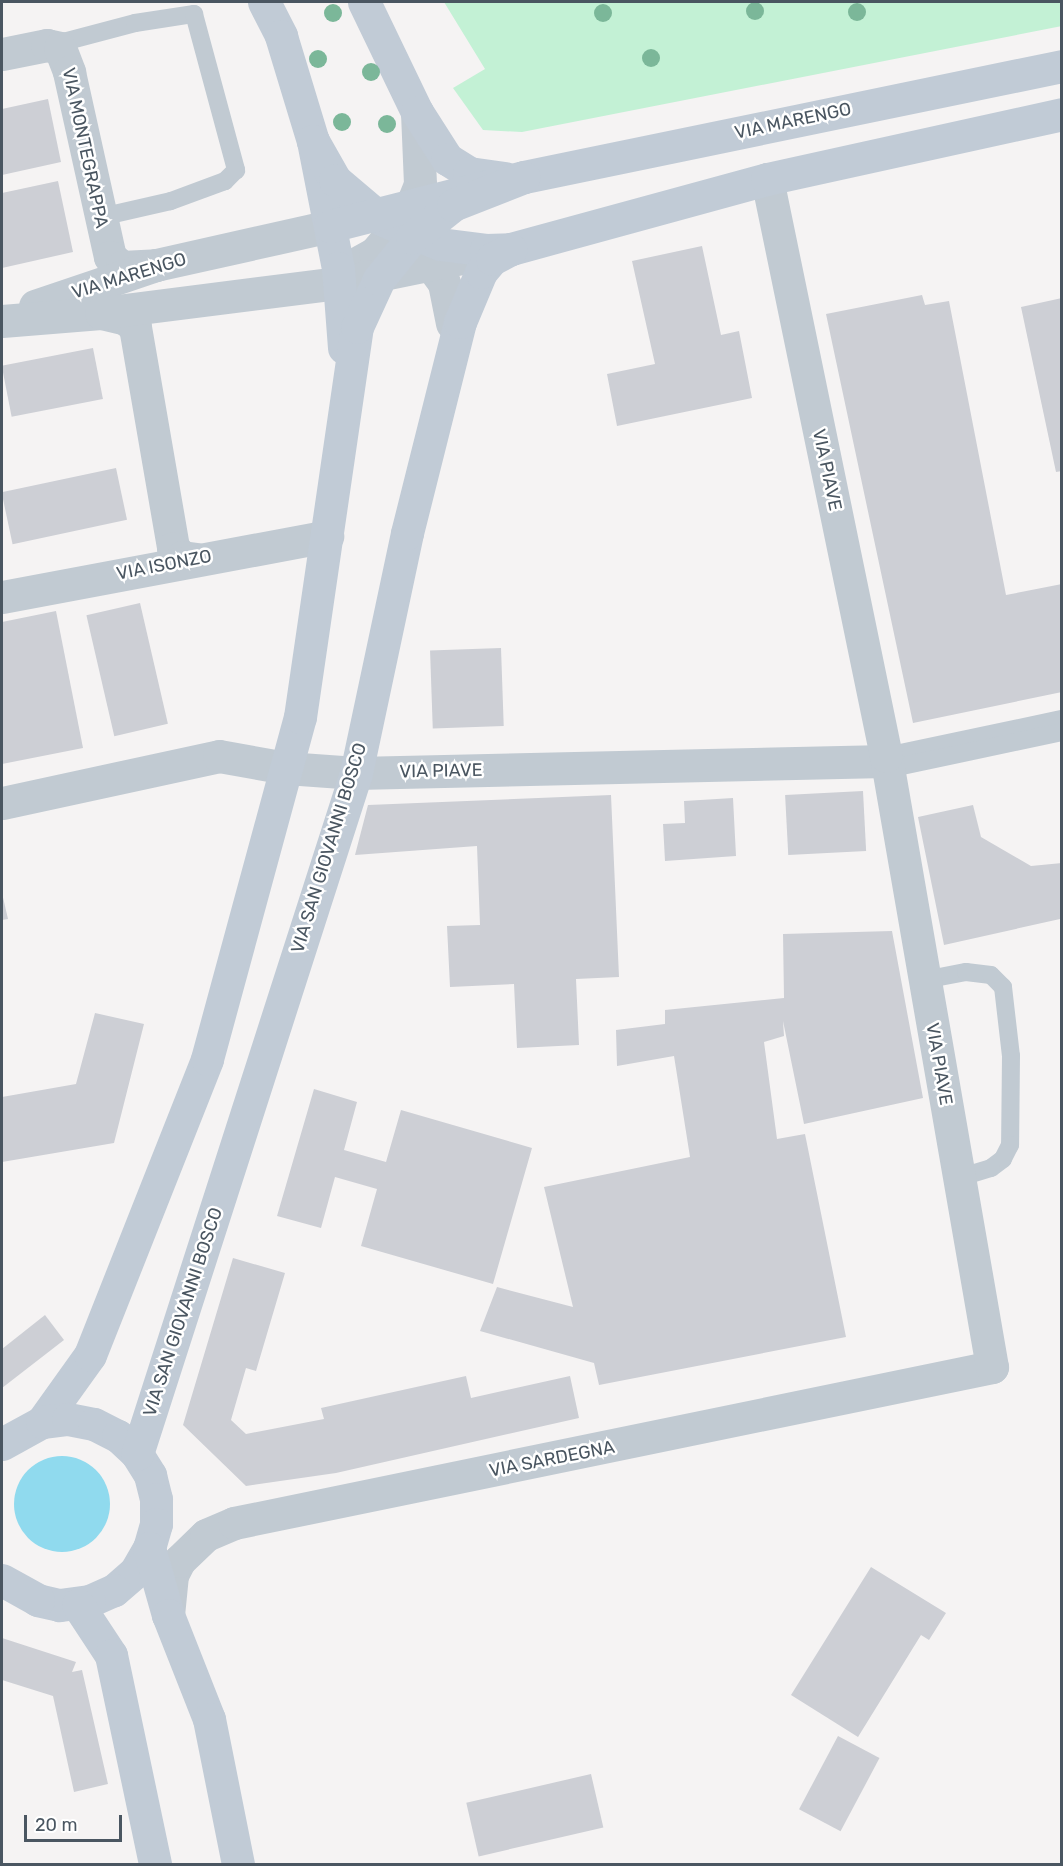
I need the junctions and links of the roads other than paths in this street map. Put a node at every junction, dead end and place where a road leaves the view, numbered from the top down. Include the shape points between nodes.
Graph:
1 (264, 2) edge
2 (364, 2) edge
3 (52, 45) junction
4 (2, 54) edge
5 (1062, 66) edge
6 (417, 112) junction
7 (1062, 114) edge
8 (314, 141) junction
9 (524, 177) junction
10 (767, 179) junction
11 (444, 204) junction
12 (101, 217) junction
13 (385, 226) junction
14 (257, 242) junction
15 (511, 249) junction
16 (447, 257) junction
17 (156, 265) junction
18 (382, 275) junction
19 (339, 279) junction
20 (263, 293) junction
21 (101, 313) junction
22 (2, 316) edge
23 (2, 321) edge
24 (454, 331) junction
25 (341, 439) junction
26 (327, 536) junction
27 (197, 559) junction
28 (2, 597) edge
29 (1062, 719) edge
30 (1062, 732) edge
31 (887, 762) junction
32 (286, 768) junction
33 (356, 773) junction
34 (2, 803) edge
35 (924, 980) junction
36 (959, 1178) junction
37 (992, 1366) joint
38 (42, 1422) junction
39 (2, 1443) edge
40 (137, 1454) junction
41 (149, 1548) junction
42 (6, 1590) edge
43 (78, 1605) junction
44 (168, 1615) junction
45 (155, 1864) edge
46 (238, 1864) edge

1 - 8 main road via 281,36
2 - 6 main road
3 - 4 street, VIA MONTEGRAPPA
3 - 12 street, VIA MONTEGRAPPA via 60,48 65,58
3 - 12 lane via 135,23 194,14 236,170 225,181 171,201
5 - 9 main road, VIA MARENGO
6 - 9 main road via 438,148 458,168 484,176
6 - 11 main road
6 - 13 street via 421,175
7 - 10 main road
8 - 13 main road
8 - 13 main road via 335,180
8 - 14 street via 317,178 311,198 281,229
9 - 11 main road
10 - 15 main road
10 - 31 street, VIA PIAVE
11 - 13 main road
11 - 16 main road
12 - 17 street, VIA MONTEGRAPPA via 106,248 117,265
13 - 14 street, VIA MARENGO
13 - 16 main road
13 - 18 main road
13 - 19 main road
13 - 19 street via 375,253
14 - 17 street, VIA MARENGO
15 - 16 main road
15 - 24 main road, VIA SAN GIOVANNI BOSCO via 492,259 481,272
16 - 18 street, VIA MARENGO
16 - 24 main road via 456,310
17 - 22 street, VIA MARENGO
18 - 19 street, VIA MARENGO
18 - 25 main road via 357,327
19 - 20 street, VIA MARENGO
19 - 25 main road via 344,322
20 - 21 street, VIA MARENGO
20 - 25 street via 304,298 324,314 338,352
21 - 23 street, VIA MARENGO
21 - 27 street via 128,320 135,327 173,548 182,557
24 - 33 main road, VIA SAN GIOVANNI BOSCO
25 - 26 main road
26 - 27 street, VIA ISONZO
26 - 32 main road via 300,717
27 - 28 street, VIA ISONZO
29 - 31 lane
30 - 31 lane
31 - 33 street, VIA PIAVE
31 - 35 street, VIA PIAVE
32 - 33 street, VIA PIAVE
32 - 34 street, VIA PIAVE via 219,756
32 - 38 main road via 207,1059 90,1355
33 - 40 main road, VIA SAN GIOVANNI BOSCO
35 - 36 street, VIA PIAVE
35 - 36 lane via 966,972 991,975 1003,987 1011,1056 1010,1146 1003,1159 991,1168
36 - 37 street, VIA PIAVE
37 - 44 street, VIA SARDEGNA via 219,1528 195,1543 179,1561 172,1575
38 - 39 main road
38 - 40 main road via 68,1419 94,1424 118,1436
40 - 41 main road via 150,1475 156,1500 156,1524
41 - 43 main road via 135,1572 114,1590
41 - 44 main road
42 - 43 main road via 59,1605
43 - 45 main road via 111,1655
44 - 46 main road via 209,1719

